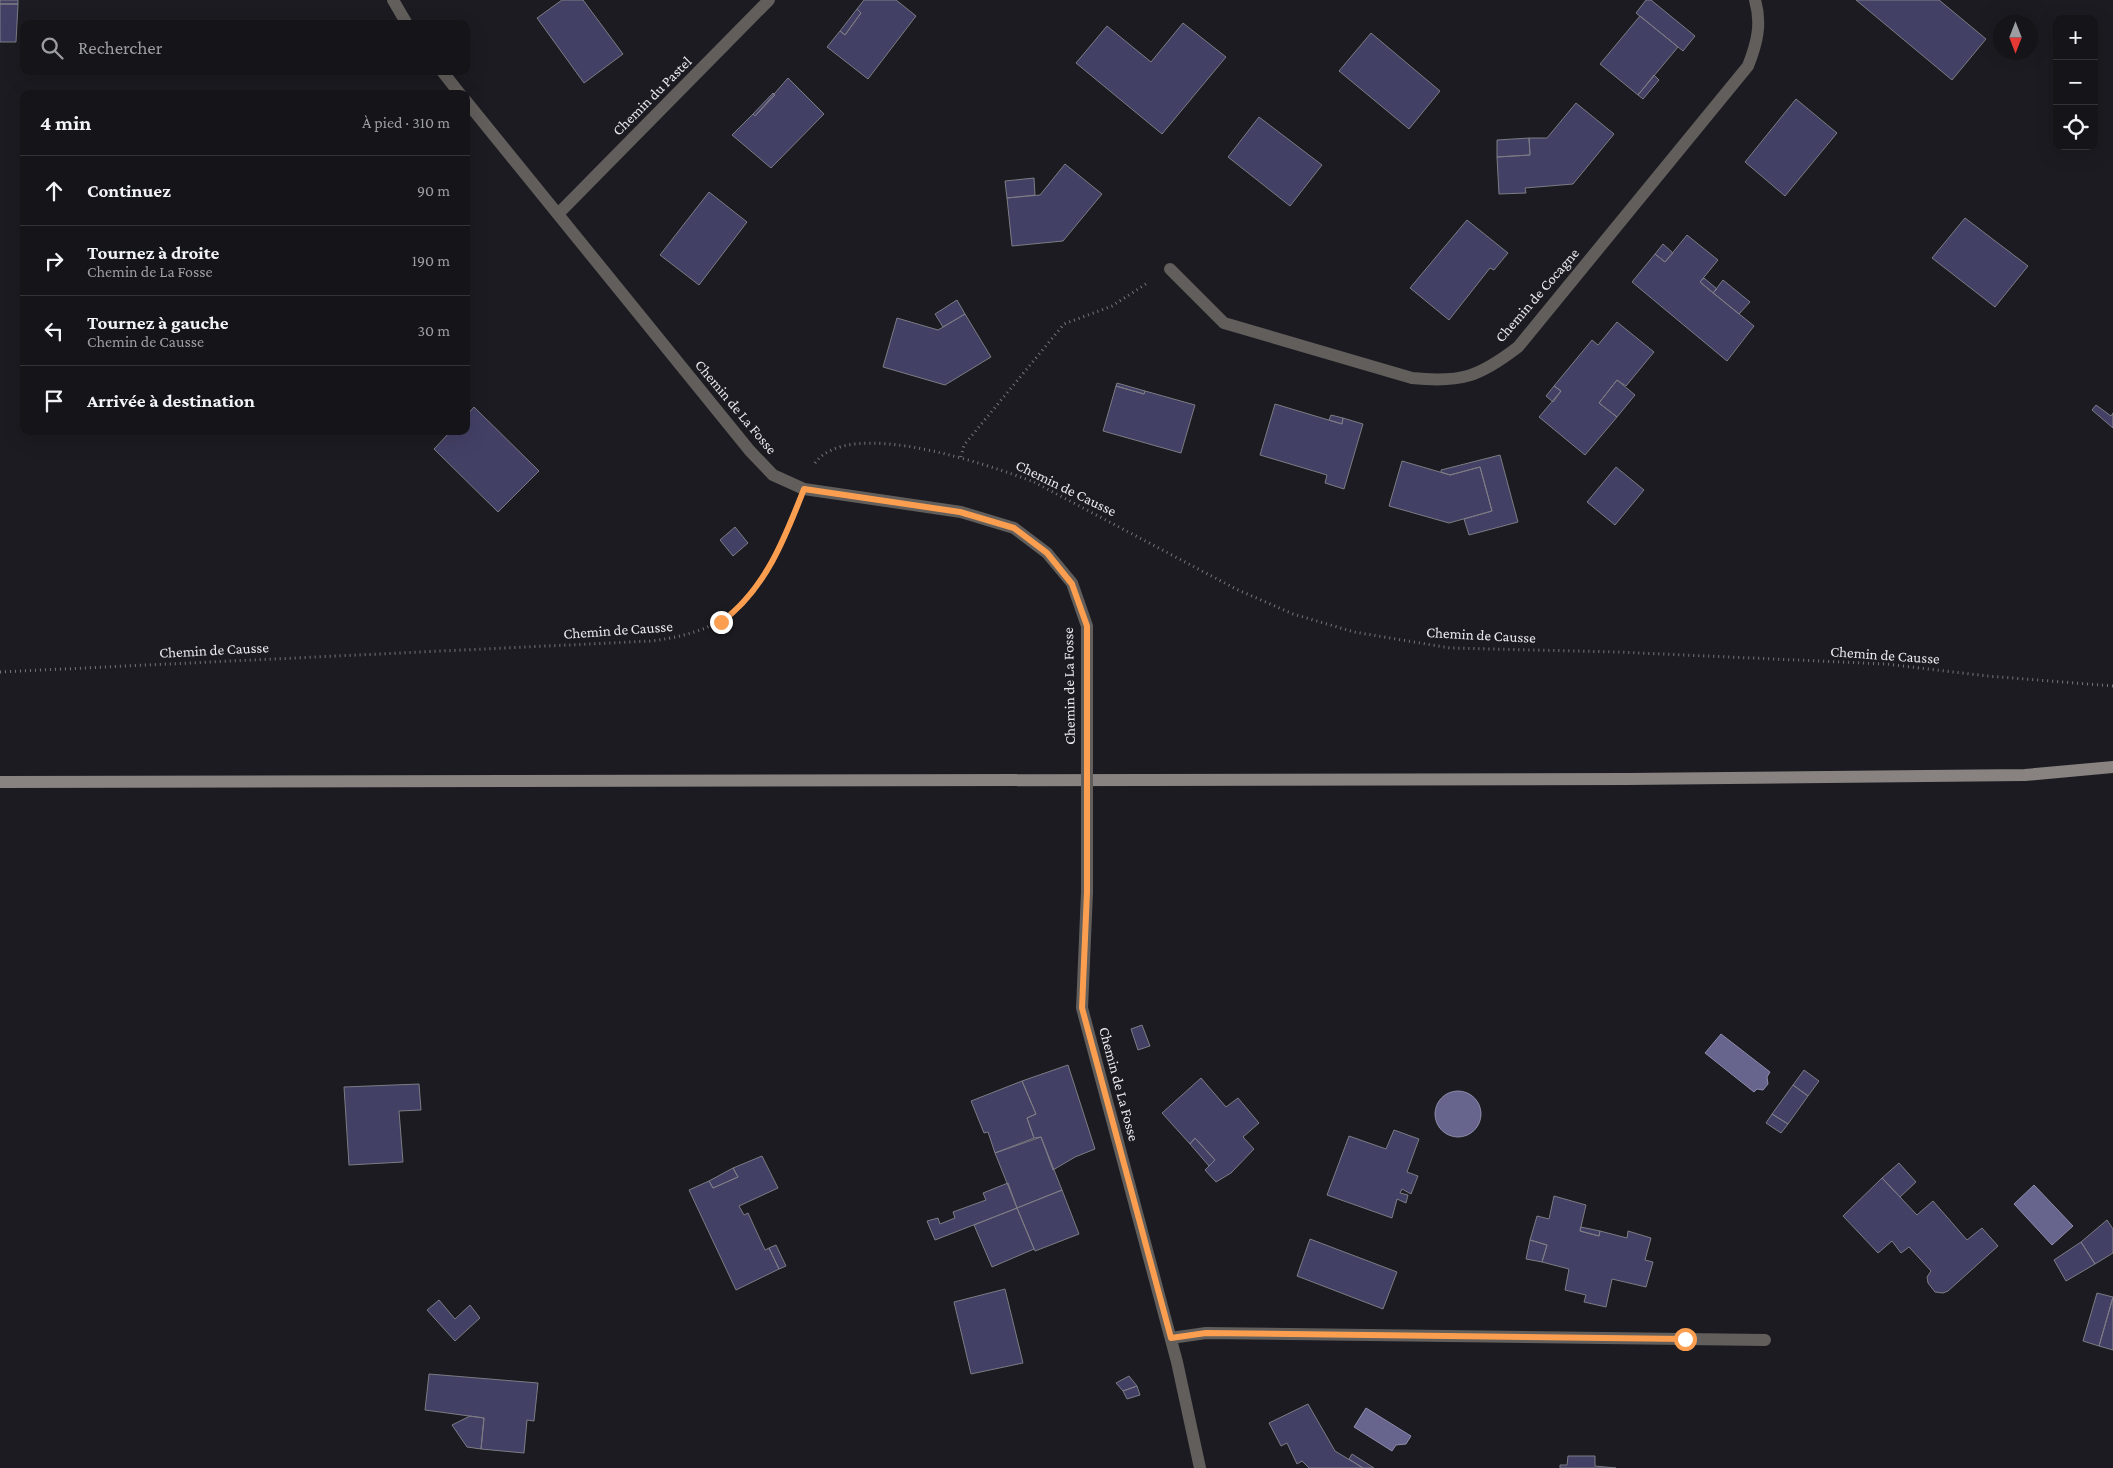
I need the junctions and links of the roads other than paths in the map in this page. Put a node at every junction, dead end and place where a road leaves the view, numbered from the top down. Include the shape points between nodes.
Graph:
1 (393, 0) edge
2 (769, 0) edge
3 (1755, 0) edge
4 (405, 20) edge
5 (445, 75) edge
6 (457, 90) edge
7 (470, 106) edge
8 (558, 214) junction
9 (1170, 269) road end
10 (2113, 767) edge
11 (0, 782) edge
12 (1171, 1338) junction
13 (1765, 1340) dead end
14 (1200, 1468) edge

1 - 4 street
2 - 8 street, Chemin du Pastel
3 - 9 street, Chemin de Cocagne via 1760,22 1757,44 1748,66 1518,347 1495,365 1469,377 1442,381 1412,378 1224,323
5 - 6 street
7 - 8 street, Chemin de La Fosse
8 - 12 street, Chemin de La Fosse, bridge via 750,452 773,476 804,489 960,512 1014,528 1047,553 1072,584 1087,626 1087,892 1082,1008
10 - 11 main road via 2025,776 1627,779
12 - 13 street via 1206,1333
12 - 14 street, Chemin de La Fosse

